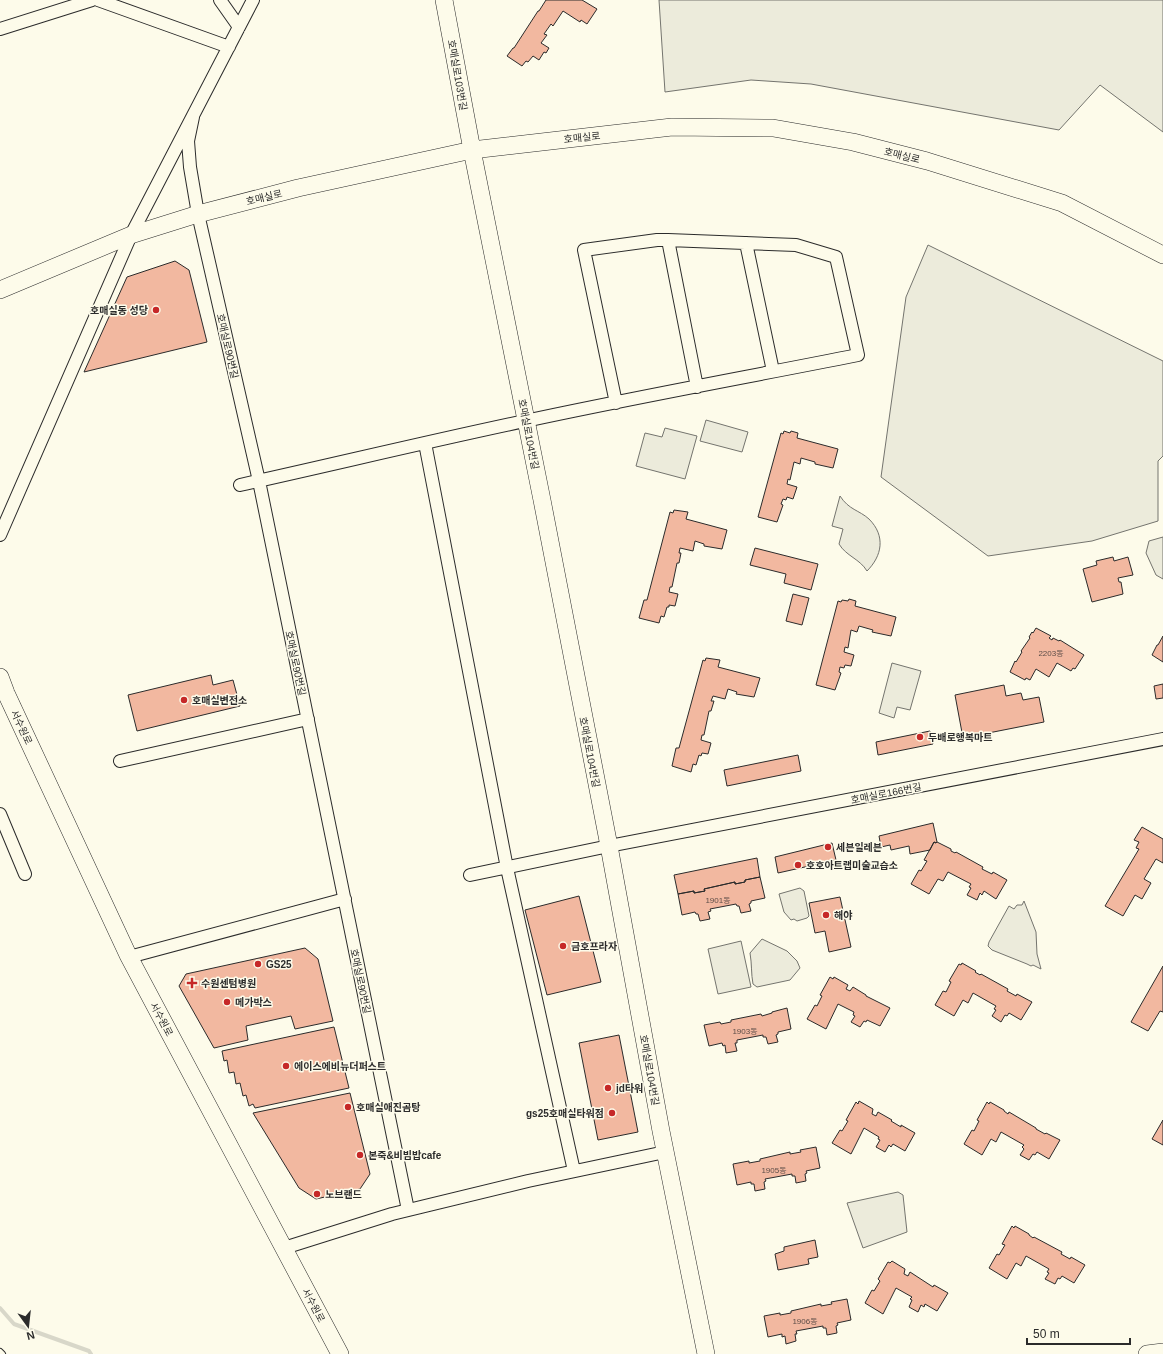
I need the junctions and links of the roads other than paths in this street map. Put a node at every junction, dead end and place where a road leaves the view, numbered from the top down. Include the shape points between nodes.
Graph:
1 (92, 0) edge
2 (98, 0) edge
3 (220, 0) edge
4 (253, 0) edge
5 (444, 0) edge
6 (58, 5) edge
7 (239, 27) junction
8 (0, 29) edge
9 (229, 47) junction
10 (193, 117) junction
11 (472, 150) junction
12 (198, 214) junction
13 (131, 235) junction
14 (668, 240) junction
15 (746, 243) junction
16 (1163, 255) edge
17 (0, 290) edge
18 (773, 371) junction
19 (697, 387) junction
20 (616, 403) junction
21 (526, 421) junction
22 (425, 443) junction
23 (259, 481) junction
24 (240, 485) dead end
25 (0, 535) edge
26 (0, 677) edge
27 (308, 719) junction
28 (1163, 740) edge
29 (120, 761) dead end
30 (0, 814) edge
31 (609, 846) junction
32 (507, 868) junction
33 (25, 874) dead end
34 (470, 875) dead end
35 (345, 899) junction
36 (129, 957) junction
37 (665, 1152) junction
38 (574, 1172) junction
39 (408, 1210) junction
40 (284, 1248) junction
41 (1163, 1348) edge
42 (1163, 1352) edge
43 (340, 1354) edge
44 (706, 1354) edge
45 (1148, 1354) edge

1 - 6 street
2 - 9 street
3 - 7 street
4 - 7 street
5 - 11 street, 호매실로103번길
6 - 8 street
7 - 9 street
9 - 10 street
10 - 12 street, 호매실로90번길 via 188,141
10 - 13 street
11 - 12 street, 호매실로 via 298,188
11 - 16 street, 호매실로 via 672,127 774,128 853,142 927,161 1062,203
11 - 21 street, 호매실로104번길
12 - 13 street, 호매실로
12 - 23 street, 호매실로90번길
13 - 17 street, 호매실로
13 - 25 street
14 - 15 street
14 - 19 street
14 - 20 street via 584,250
15 - 18 street
15 - 18 street via 796,245 836,257 858,355
18 - 19 street
19 - 20 street
20 - 21 street
21 - 22 street
21 - 31 street, 호매실로104번길
22 - 23 street
22 - 32 street
23 - 24 street
23 - 27 street, 호매실로90번길
26 - 36 street, 서수원로
27 - 29 street
27 - 35 street, 호매실로90번길
28 - 31 street, 호매실로166번길
30 - 33 street
31 - 32 street, 호매실로166번길
31 - 37 street, 호매실로104번길
32 - 34 street, 호매실로166번길
32 - 38 street
35 - 36 street
35 - 39 street, 호매실로90번길
36 - 40 street, 서수원로
37 - 38 street
37 - 44 street, 호매실로104번길
38 - 39 street
39 - 40 street
40 - 43 street, 서수원로
41 - 45 street
42 - 45 street

